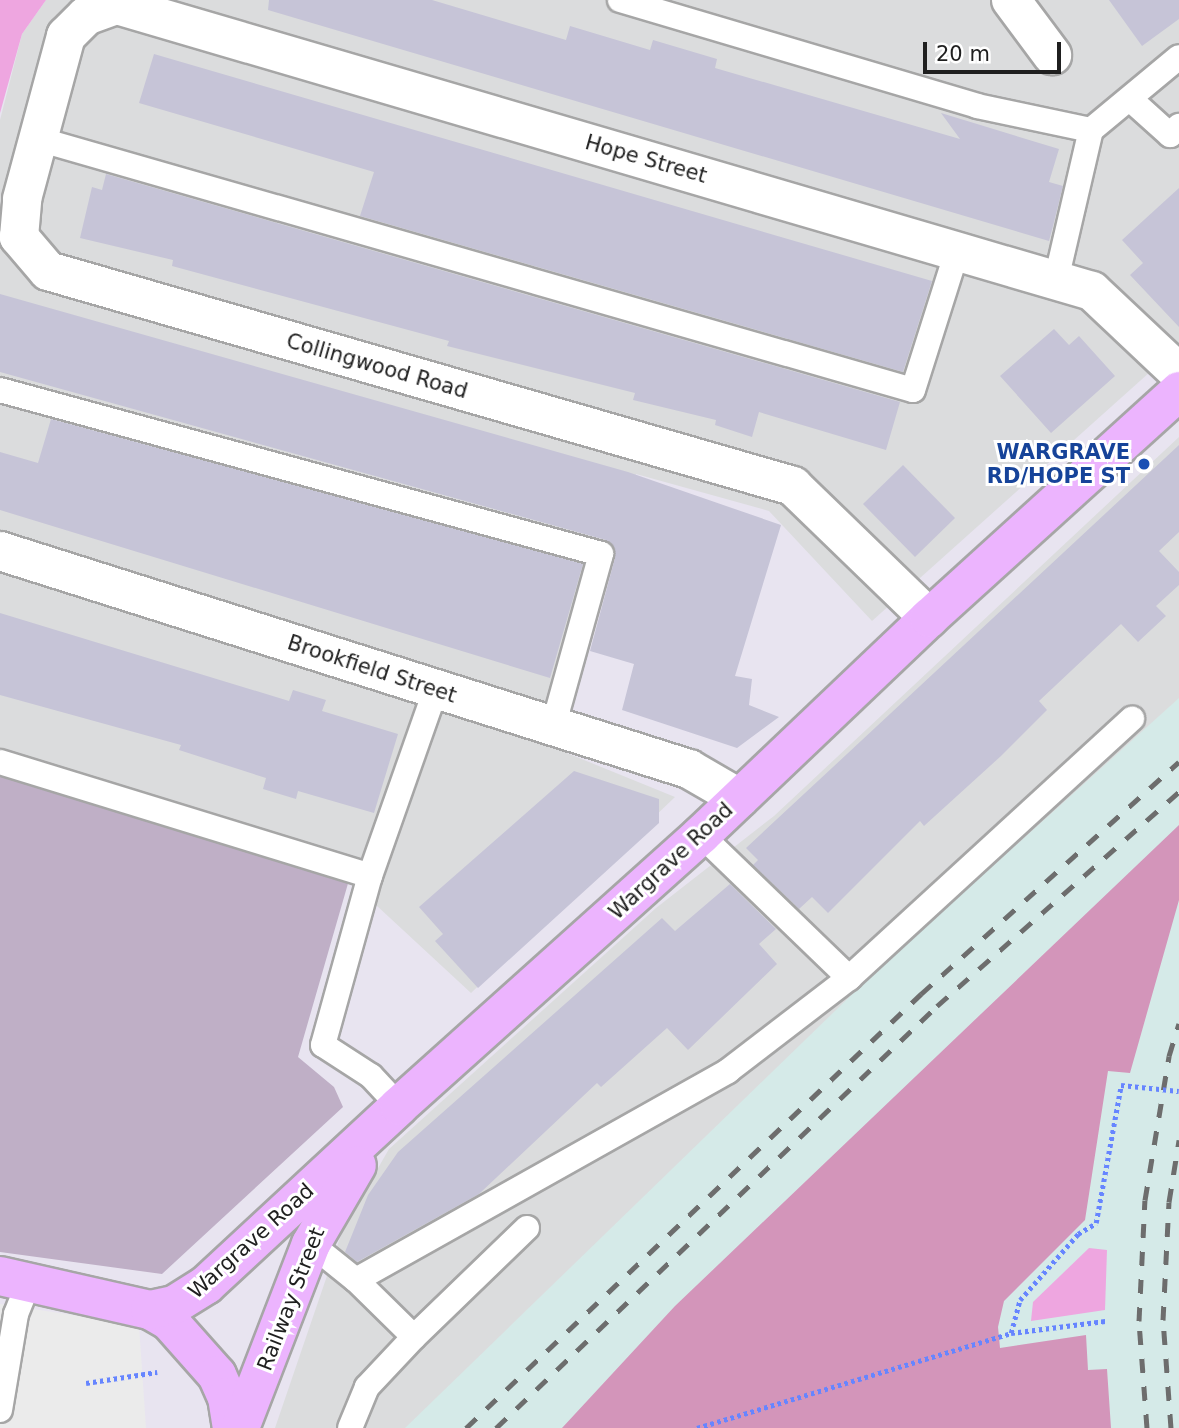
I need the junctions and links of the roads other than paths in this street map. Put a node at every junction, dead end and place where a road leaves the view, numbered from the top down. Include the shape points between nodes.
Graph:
1 (620, 0) edge
2 (1011, 0) edge
3 (152, 6) edge
4 (86, 16) joint
5 (1052, 55) dead end
6 (1179, 57) edge
7 (1130, 99) junction
8 (1179, 126) edge
9 (1091, 130) junction
10 (38, 139) junction
11 (957, 251) junction
12 (1056, 280) junction
13 (1179, 373) edge
14 (0, 390) edge
15 (1179, 391) edge
16 (0, 551) edge
17 (929, 618) junction
18 (436, 689) junction
19 (1132, 719) dead end
20 (553, 727) junction
21 (0, 762) edge
22 (740, 798) junction
23 (701, 835) junction
24 (370, 876) junction
25 (849, 978) junction
26 (399, 1106) junction
27 (527, 1228) dead end
28 (311, 1244) junction
29 (15, 1278) edge
30 (356, 1280) junction
31 (150, 1310) junction
32 (414, 1337) junction
33 (0, 1410) edge
34 (232, 1428) edge
35 (240, 1428) edge
36 (350, 1428) edge

1 - 9 lane via 977,106
2 - 5 street
3 - 4 street, Hope Street via 117,5
3 - 11 street, Hope Street
4 - 10 street, Collingwood Road via 66,36
6 - 7 lane
7 - 8 lane via 1170,135
7 - 9 lane
9 - 12 lane
10 - 11 lane via 913,390
10 - 17 street, Collingwood Road via 22,199 19,237 48,271 793,486
11 - 12 street, Hope Street
12 - 13 street, Hope Street via 1092,291
14 - 20 lane via 601,554
15 - 17 street, Wargrave Road
16 - 18 street, Brookfield Street
17 - 22 street, Wargrave Road
18 - 20 street, Brookfield Street
18 - 24 lane
19 - 25 lane
20 - 22 street, Brookfield Street via 689,769
21 - 24 lane
22 - 23 street, Wargrave Road
23 - 25 lane
23 - 26 street, Wargrave Road
24 - 26 lane via 323,1045 372,1076
25 - 30 lane via 728,1071
26 - 28 street, Railway Street via 342,1184
26 - 31 street, Wargrave Road via 206,1286 174,1305
27 - 32 lane
28 - 30 lane
28 - 35 street, Railway Street
29 - 31 street
29 - 33 lane via 16,1314
30 - 32 lane
31 - 34 street via 169,1321 204,1356 227,1397
32 - 36 lane via 368,1387

